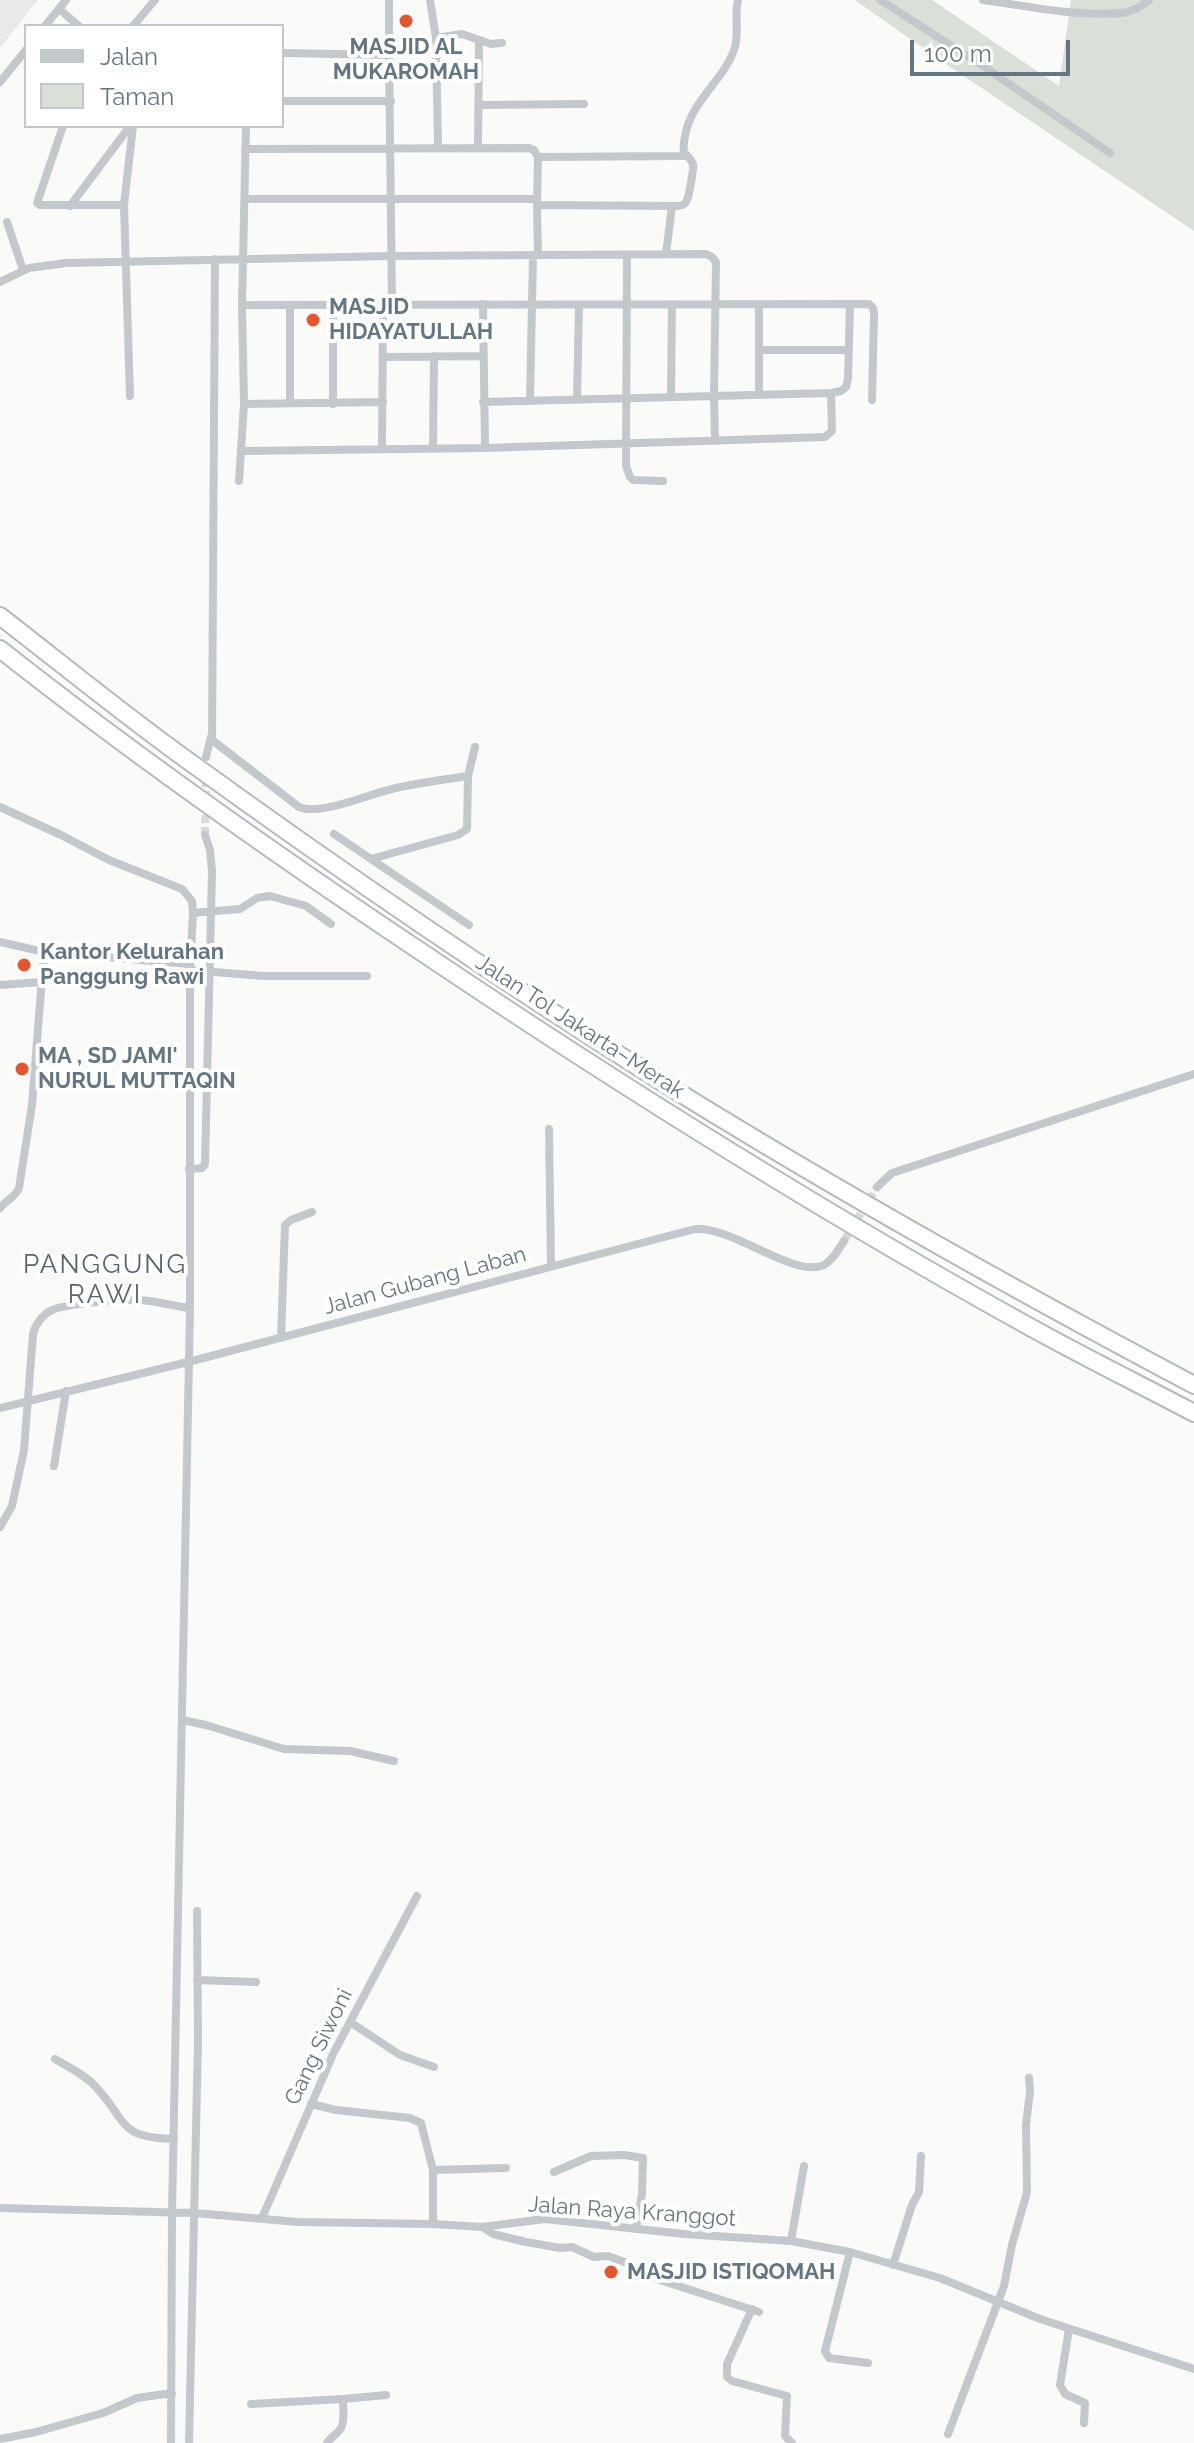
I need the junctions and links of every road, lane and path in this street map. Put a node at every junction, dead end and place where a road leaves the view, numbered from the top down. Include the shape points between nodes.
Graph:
1 (66, 0) edge
2 (155, 0) edge
3 (389, 0) edge
4 (430, 0) edge
5 (738, 0) edge
6 (880, 0) edge
7 (983, 0) edge
8 (1149, 0) edge
9 (59, 9) junction
10 (47, 24) edge
11 (77, 24) edge
12 (135, 24) edge
13 (436, 38) junction
14 (479, 41) junction
15 (502, 43) dead end
16 (24, 52) edge
17 (284, 53) edge
18 (389, 55) junction
19 (0, 82) edge
20 (284, 101) edge
21 (391, 101) junction
22 (584, 104) dead end
23 (479, 105) junction
24 (62, 128) edge
25 (129, 128) edge
26 (131, 128) edge
27 (246, 128) edge
28 (438, 147) junction
29 (478, 148) junction
30 (245, 149) junction
31 (390, 149) junction
32 (1110, 153) dead end
33 (684, 156) junction
34 (538, 157) junction
35 (391, 198) junction
36 (245, 199) junction
37 (537, 202) junction
38 (124, 205) junction
39 (70, 206) junction
40 (672, 206) junction
41 (7, 222) dead end
42 (666, 254) junction
43 (536, 255) junction
44 (627, 255) junction
45 (391, 256) junction
46 (244, 258) junction
47 (209, 260) junction
48 (124, 261) junction
49 (23, 270) junction
50 (0, 282) edge
51 (388, 304) junction
52 (483, 304) junction
53 (672, 304) junction
54 (715, 304) junction
55 (242, 305) junction
56 (290, 305) junction
57 (532, 305) junction
58 (579, 305) junction
59 (628, 305) junction
60 (759, 305) junction
61 (850, 305) junction
62 (333, 306) junction
63 (759, 350) junction
64 (849, 350) junction
65 (434, 356) junction
66 (483, 356) junction
67 (383, 357) junction
68 (831, 393) junction
69 (759, 394) junction
70 (130, 396) dead end
71 (714, 396) junction
72 (671, 397) junction
73 (627, 399) junction
74 (577, 400) junction
75 (872, 400) dead end
76 (530, 401) junction
77 (383, 402) junction
78 (483, 402) junction
79 (290, 403) junction
80 (244, 404) junction
81 (333, 404) junction
82 (715, 441) junction
83 (627, 443) junction
84 (382, 448) junction
85 (433, 448) junction
86 (485, 448) junction
87 (242, 451) junction
88 (239, 481) dead end
89 (663, 481) dead end
90 (0, 616) edge
91 (0, 649) edge
92 (211, 737) junction
93 (475, 747) dead end
94 (206, 757) dead end
95 (468, 776) junction
96 (0, 807) edge
97 (334, 834) dead end
98 (205, 835) tunnel mouth
99 (371, 859) junction
100 (204, 913) junction
101 (331, 924) dead end
102 (469, 925) dead end
103 (0, 942) edge
104 (44, 952) junction
105 (193, 969) junction
106 (209, 972) junction
107 (367, 976) dead end
108 (41, 982) junction
109 (0, 985) edge
110 (1194, 1074) edge
111 (549, 1129) dead end
112 (189, 1169) junction
113 (877, 1187) tunnel mouth
114 (1, 1205) edge
115 (312, 1212) dead end
116 (844, 1241) tunnel mouth
117 (551, 1266) junction
118 (190, 1308) junction
119 (281, 1338) junction
120 (188, 1362) junction
121 (1194, 1385) edge
122 (66, 1391) junction
123 (29, 1401) junction
124 (0, 1408) edge
125 (1194, 1413) edge
126 (54, 1466) dead end
127 (0, 1527) edge
128 (182, 1720) junction
129 (394, 1761) dead end
130 (417, 1896) dead end
131 (197, 1911) dead end
132 (197, 1980) junction
133 (256, 1982) dead end
134 (350, 2022) junction
135 (180, 2041) junction
136 (196, 2041) junction
137 (55, 2059) dead end
138 (434, 2067) dead end
139 (1029, 2078) dead end
140 (311, 2104) junction
141 (174, 2139) junction
142 (921, 2156) dead end
143 (804, 2166) dead end
144 (506, 2168) dead end
145 (433, 2170) junction
146 (554, 2172) dead end
147 (0, 2208) edge
148 (175, 2213) junction
149 (193, 2213) junction
150 (262, 2218) junction
151 (433, 2224) junction
152 (482, 2227) junction
153 (636, 2229) junction
154 (791, 2241) junction
155 (850, 2252) junction
156 (893, 2265) junction
157 (997, 2301) junction
158 (1069, 2329) junction
159 (868, 2363) dead end
160 (1194, 2369) edge
161 (172, 2393) junction
162 (386, 2395) dead end
163 (343, 2399) junction
164 (251, 2404) dead end
165 (1084, 2423) dead end
166 (948, 2434) dead end
167 (0, 2439) edge
168 (171, 2443) edge
169 (189, 2443) edge
170 (327, 2443) edge
171 (792, 2443) edge

1 - 9 street
2 - 12 street
3 - 18 street
4 - 13 street
5 - 33 street via 736,46 692,113
6 - 32 street
7 - 8 street via 1122,13
9 - 10 street
9 - 11 street
13 - 14 street via 462,34
13 - 28 street
14 - 15 street
14 - 23 street
16 - 19 street
17 - 18 street
18 - 21 street
20 - 21 street
21 - 31 street
22 - 23 street
23 - 29 street
24 - 39 street via 37,203
25 - 39 street
26 - 38 street
27 - 30 street
28 - 29 street
28 - 31 street
29 - 34 street via 529,148
30 - 31 street
30 - 36 street
31 - 35 street
33 - 34 street
33 - 40 street via 694,167 687,201
34 - 37 street
35 - 36 street
35 - 37 street
35 - 45 street
36 - 46 street
37 - 40 street
37 - 43 street
38 - 39 street
38 - 48 street
40 - 42 street
41 - 49 street
42 - 44 street
42 - 54 street via 714,258
43 - 44 street
43 - 45 street
43 - 57 street
44 - 59 street
45 - 46 street
45 - 51 street
46 - 47 street
46 - 55 street
47 - 48 street
47 - 92 street
48 - 49 street
48 - 70 street
49 - 50 street
51 - 52 street
51 - 62 street
51 - 67 street
52 - 57 street
52 - 66 street
53 - 54 street
53 - 59 street
53 - 72 street
54 - 60 street
54 - 71 street
55 - 56 street
55 - 80 street
56 - 62 street
56 - 79 street
57 - 58 street
57 - 76 street
58 - 59 street
58 - 74 street
59 - 73 street
60 - 61 street
60 - 63 street
61 - 64 street
61 - 75 street via 873,308
62 - 81 street
63 - 64 street
63 - 69 street
64 - 68 street via 846,387
65 - 66 street
65 - 67 street
65 - 85 street
66 - 78 street
67 - 77 street
68 - 69 street
68 - 82 street via 832,431 825,437
69 - 71 street
71 - 72 street
71 - 82 street
72 - 73 street
73 - 74 street
73 - 83 street
74 - 76 street
76 - 78 street
77 - 81 street
77 - 84 street
78 - 86 street
79 - 80 street
79 - 81 street
80 - 87 street
82 - 83 street
83 - 86 street
83 - 89 street via 630,477
84 - 85 street
84 - 87 street
85 - 86 street
87 - 88 street
90 - 121 highway, Jalan Tol Jakarta–Merak via 184,758 422,926 654,1077 895,1222
91 - 125 highway, Jalan Tol Jakarta–Merak via 187,790 570,1053 833,1214
92 - 94 street
92 - 95 street via 303,809
93 - 95 street
95 - 99 street via 466,831
96 - 100 street via 182,889
97 - 99 street
98 - 100 street via 211,858
99 - 102 street
100 - 101 street via 240,909 270,896 306,906
100 - 105 street
100 - 106 street
103 - 104 street
104 - 105 street
104 - 108 street
105 - 106 street
105 - 112 street
106 - 107 street
106 - 112 street via 205,1164
108 - 109 street
108 - 114 street via 32,1105 19,1188
110 - 113 street via 892,1173
111 - 117 street
112 - 118 street
115 - 119 street via 285,1225
116 - 117 street, Jalan Gubang Laban via 823,1265 807,1268 705,1228
117 - 119 street, Jalan Gubang Laban
118 - 120 street
118 - 123 street via 139,1300 48,1311 33,1334
119 - 120 street, Jalan Gubang Laban
120 - 122 street, Jalan Gubang Laban
120 - 128 street
122 - 123 street, Jalan Gubang Laban
122 - 126 street
123 - 124 street, Jalan Gubang Laban
123 - 127 street via 15,1497
128 - 129 street via 284,1749 350,1751
128 - 135 street
130 - 134 street, Gang Siwoni
131 - 132 street
132 - 133 street
132 - 136 street
134 - 138 street via 400,2055
134 - 140 street, Gang Siwoni
135 - 136 street
135 - 141 street
136 - 149 street
137 - 141 street via 87,2078 133,2132
139 - 157 street via 1027,2192
140 - 145 street via 417,2120
140 - 150 street, Gang Siwoni
141 - 148 street
142 - 156 street via 919,2192
143 - 154 street
144 - 145 street
145 - 151 street
146 - 153 street via 591,2156 643,2158
147 - 148 street, Jalan Raya Kranggot
148 - 149 street, Jalan Raya Kranggot
148 - 161 street
149 - 150 street, Jalan Raya Kranggot
149 - 169 street
150 - 151 street, Jalan Raya Kranggot
151 - 152 street, Jalan Raya Kranggot
152 - 153 street, Jalan Raya Kranggot via 545,2219
152 - 171 street via 526,2242 608,2256 660,2280 756,2311 727,2364 727,2377 787,2396 785,2436
153 - 154 street, Jalan Raya Kranggot
154 - 155 street, Jalan Raya Kranggot
155 - 156 street, Jalan Raya Kranggot
155 - 159 street via 825,2351 829,2358
156 - 157 street, Jalan Raya Kranggot
157 - 158 street, Jalan Raya Kranggot
157 - 166 street
158 - 160 street, Jalan Raya Kranggot
158 - 165 street via 1060,2385 1065,2394 1085,2403
161 - 167 street via 137,2398 72,2423
161 - 168 street
162 - 163 street
163 - 164 street
163 - 170 street via 342,2428

